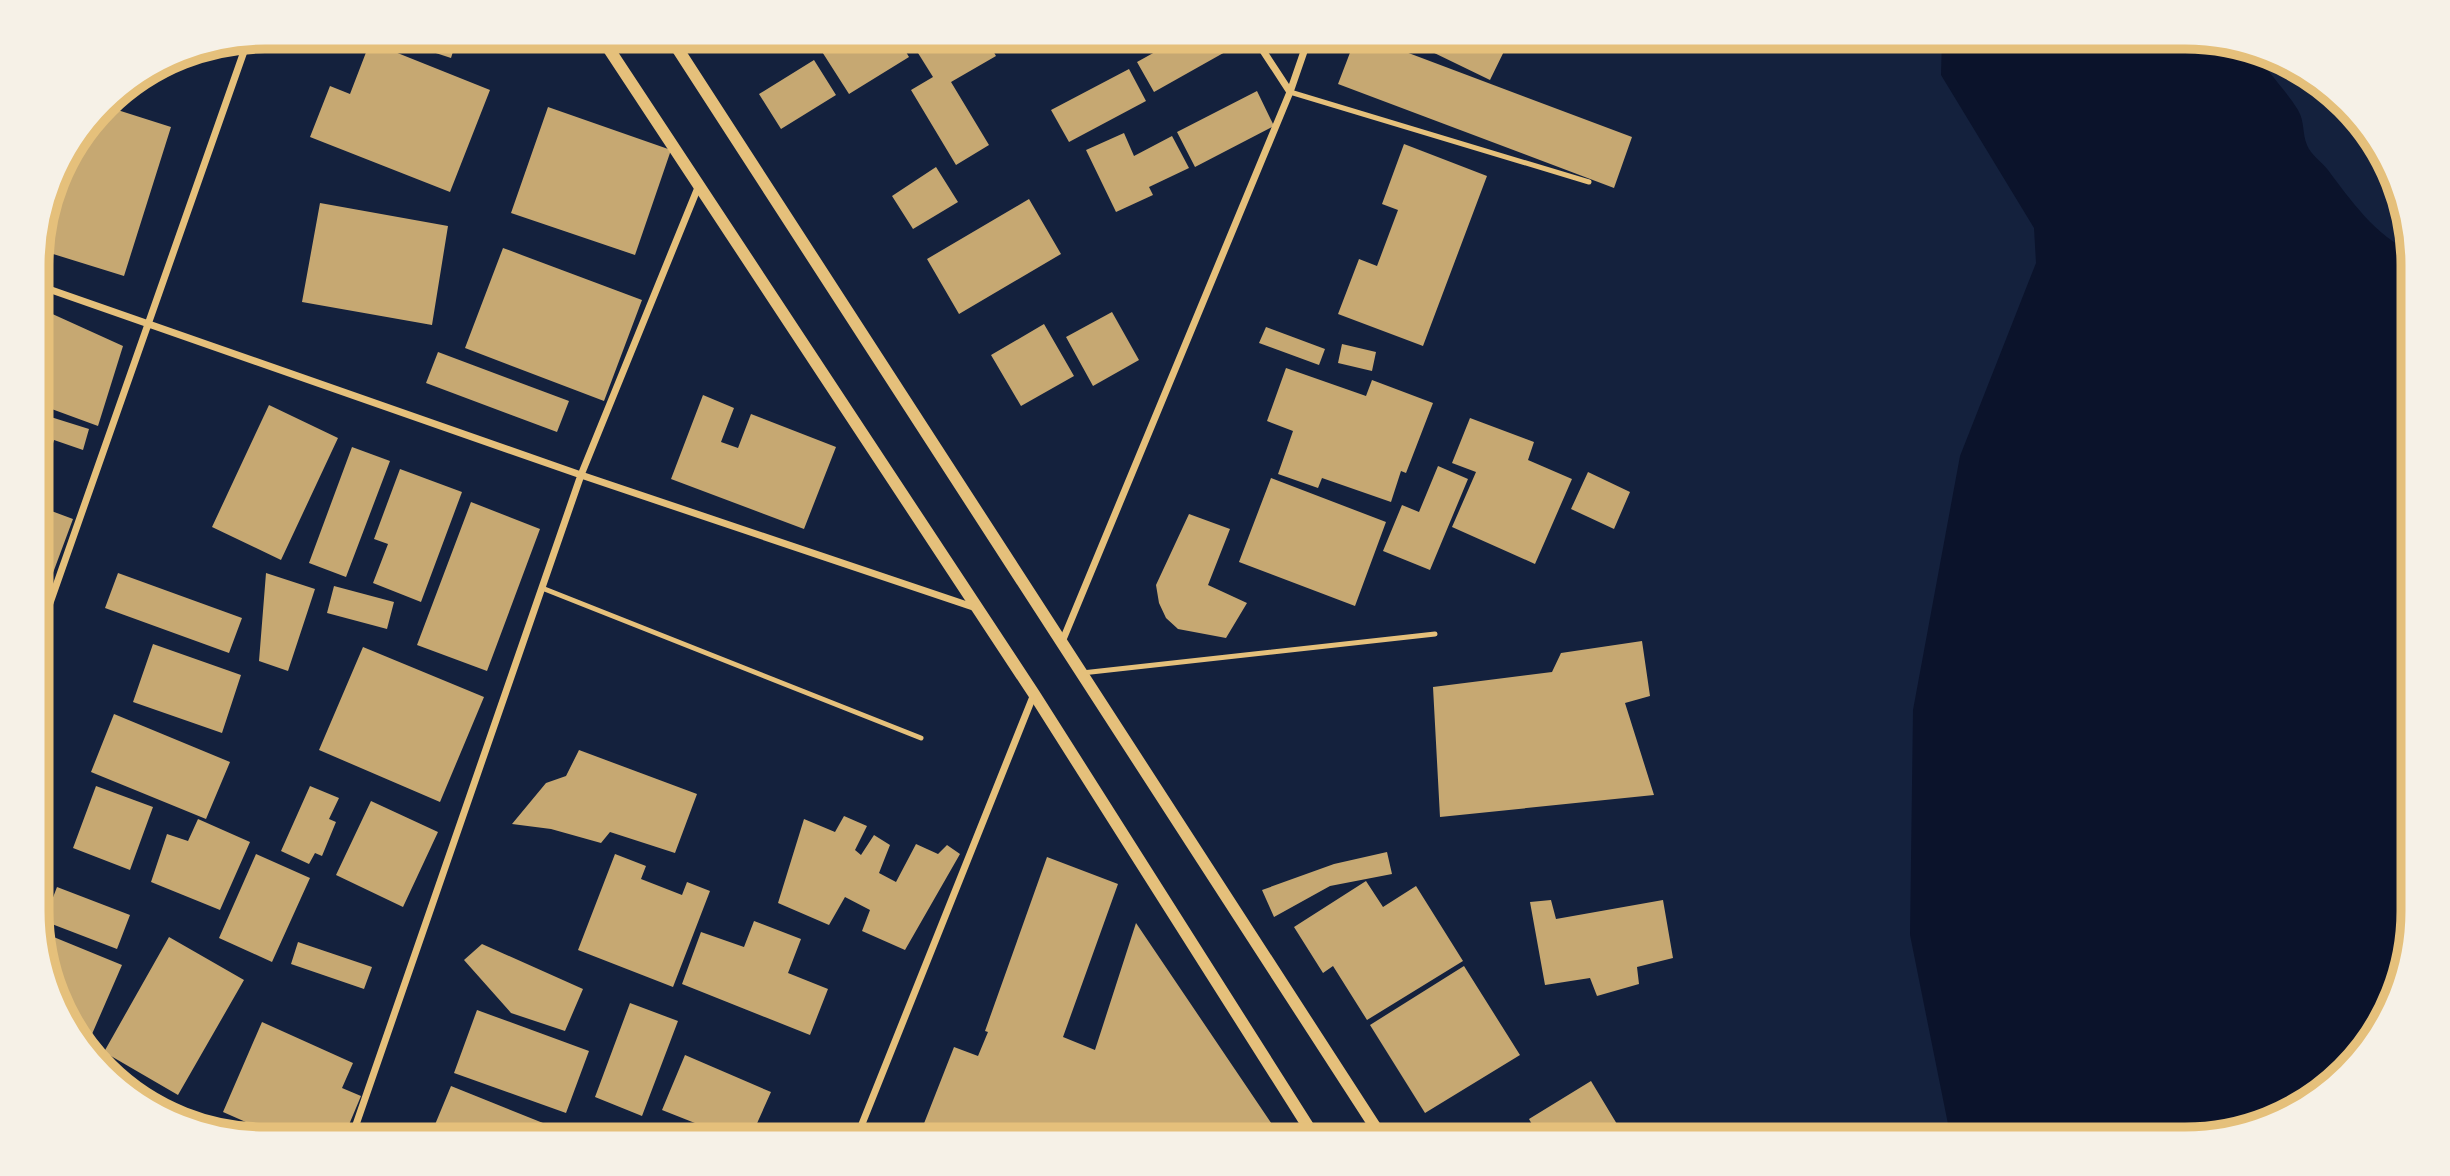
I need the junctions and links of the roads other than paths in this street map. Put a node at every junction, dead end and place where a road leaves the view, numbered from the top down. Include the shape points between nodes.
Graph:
1 (609, 49) edge
2 (678, 49) edge
3 (1262, 49) edge
4 (1306, 49) edge
5 (245, 50) edge
6 (1290, 92) junction
7 (1589, 182) dead end
8 (700, 185) junction
9 (49, 289) edge
10 (147, 324) junction
11 (581, 475) junction
12 (542, 588) junction
13 (49, 605) edge
14 (976, 609) junction
15 (1435, 634) dead end
16 (1062, 642) junction
17 (1082, 673) junction
18 (1034, 694) junction
19 (921, 737) dead end
20 (355, 1127) edge
21 (861, 1127) edge
22 (1308, 1127) edge
23 (1375, 1127) edge

1 - 8 street
2 - 16 street
3 - 6 street
4 - 6 street
5 - 10 street
6 - 7 lane
6 - 16 street
8 - 11 street
8 - 14 street
9 - 10 street
10 - 11 street
10 - 13 street
11 - 12 street
11 - 14 street
12 - 19 lane
12 - 20 street
14 - 18 street
15 - 17 lane
16 - 17 street
17 - 23 street
18 - 21 street
18 - 22 street

